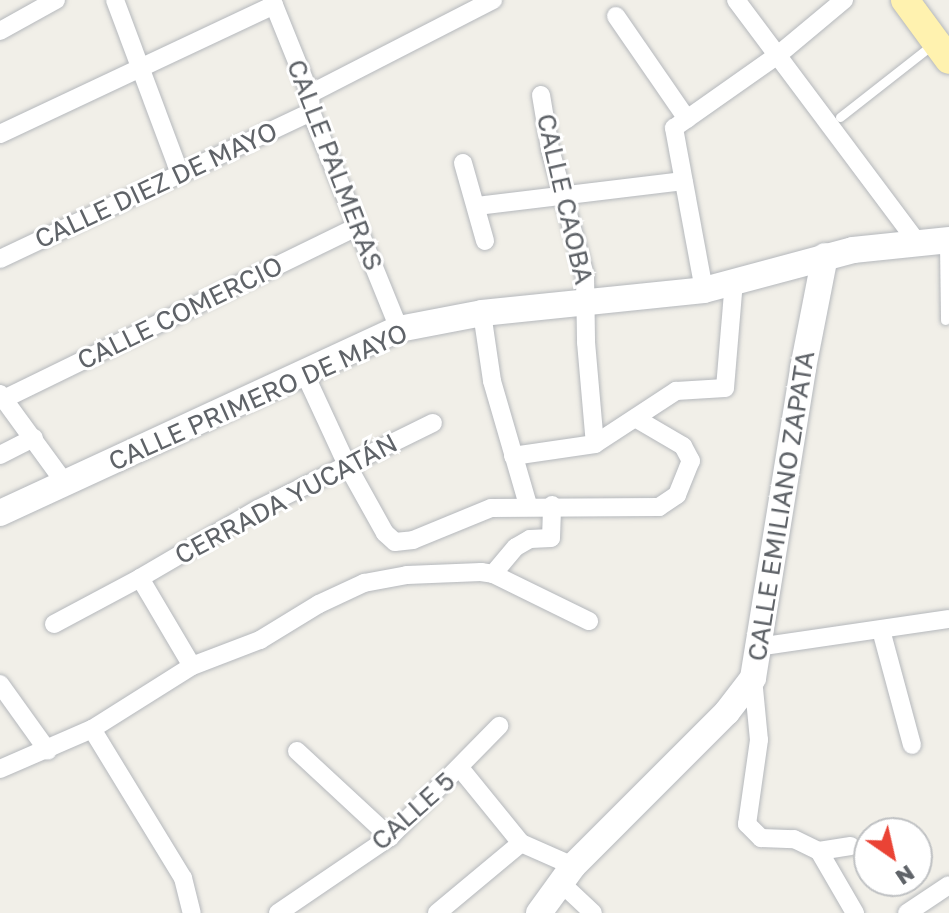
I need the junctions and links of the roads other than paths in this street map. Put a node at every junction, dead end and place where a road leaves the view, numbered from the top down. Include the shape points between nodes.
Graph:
1 (56, 0) edge
2 (115, 0) edge
3 (493, 0) edge
4 (736, 0) edge
5 (844, 0) edge
6 (905, 0) edge
7 (273, 2) edge
8 (616, 16) dead end
9 (0, 31) edge
10 (942, 51) edge
11 (778, 55) junction
12 (137, 67) junction
13 (541, 95) dead end
14 (311, 103) junction
15 (840, 117) dead end
16 (680, 124) junction
17 (0, 134) edge
18 (463, 163) dead end
19 (180, 174) junction
20 (683, 181) junction
21 (565, 196) junction
22 (477, 206) junction
23 (356, 227) junction
24 (485, 241) dead end
25 (946, 241) edge
26 (918, 243) junction
27 (825, 256) junction
28 (0, 259) edge
29 (734, 281) junction
30 (704, 290) junction
31 (587, 304) junction
32 (482, 313) junction
33 (945, 320) dead end
34 (399, 329) junction
35 (304, 372) junction
36 (2, 396) edge
37 (637, 419) junction
38 (433, 423) dead end
39 (34, 438) junction
40 (595, 444) junction
41 (0, 455) edge
42 (513, 456) junction
43 (346, 463) junction
44 (65, 483) junction
45 (528, 505) junction
46 (552, 505) junction
47 (0, 513) edge
48 (493, 574) junction
49 (140, 578) junction
50 (949, 619) edge
51 (589, 621) dead end
52 (54, 624) dead end
53 (881, 630) junction
54 (757, 647) junction
55 (192, 666) junction
56 (753, 678) junction
57 (0, 684) edge
58 (499, 726) dead end
59 (92, 729) junction
60 (912, 745) dead end
61 (48, 751) junction
62 (297, 751) dead end
63 (460, 768) junction
64 (0, 769) edge
65 (390, 837) junction
66 (521, 843) junction
67 (851, 846) dead end
68 (819, 851) junction
69 (566, 874) junction
70 (949, 885) edge
71 (934, 906) edge
72 (192, 913) edge
73 (278, 913) edge
74 (437, 913) edge
75 (539, 913) edge
76 (593, 913) edge
77 (855, 913) edge
78 (907, 913) edge

1 - 9 street
2 - 12 street
3 - 14 street, CALLE DIEZ DE MAYO
4 - 11 street
5 - 11 street
6 - 10 main road
7 - 12 street
7 - 14 street, CALLE PALMERAS
8 - 16 street
10 - 15 lane
11 - 16 street
11 - 26 street
12 - 17 street
12 - 19 street
13 - 21 street, CALLE CAOBA
14 - 19 street, CALLE DIEZ DE MAYO
14 - 23 street, CALLE PALMERAS
16 - 20 street
18 - 22 street
19 - 28 street, CALLE DIEZ DE MAYO
20 - 21 street
20 - 30 street
21 - 22 street
21 - 31 street, CALLE CAOBA
22 - 24 street
23 - 34 street, CALLE PALMERAS
23 - 36 street, CALLE COMERCIO
25 - 26 street, CALLE PRIMERO DE MAYO
25 - 33 lane
26 - 27 street, CALLE PRIMERO DE MAYO
27 - 29 street, CALLE PRIMERO DE MAYO
27 - 54 street, CALLE EMILIANO ZAPATA
29 - 30 street, CALLE PRIMERO DE MAYO
29 - 37 street via 725,388 676,391
30 - 31 street, CALLE PRIMERO DE MAYO
31 - 32 street, CALLE PRIMERO DE MAYO
31 - 40 street, CALLE CAOBA
32 - 34 street, CALLE PRIMERO DE MAYO
32 - 42 street via 492,381
34 - 35 street, CALLE PRIMERO DE MAYO
35 - 43 street
35 - 44 street, CALLE PRIMERO DE MAYO
36 - 39 street
37 - 40 street
37 - 46 street via 683,446 691,461 677,495 659,507
38 - 43 street, CERRADA YUCATÁN
39 - 41 street
39 - 44 street
40 - 42 street
42 - 45 street
43 - 45 street via 395,542 413,540 491,508
43 - 49 street, CERRADA YUCATÁN
44 - 47 street, CALLE PRIMERO DE MAYO
45 - 46 street
46 - 48 street via 551,538 530,539 516,547
48 - 51 street
48 - 55 street via 407,575 364,583 260,640
49 - 52 street, CERRADA YUCATÁN
49 - 55 street
50 - 53 street
53 - 54 street
53 - 60 street
54 - 56 street, CALLE EMILIANO ZAPATA
55 - 59 street
56 - 68 street via 759,740 747,824 761,838 794,839
56 - 69 street, CALLE EMILIANO ZAPATA via 727,712
57 - 61 street
58 - 63 street
59 - 61 street
59 - 72 street via 183,878
61 - 64 street
62 - 65 street
63 - 65 street, CALLE 5
63 - 66 street, CALLE 5
65 - 73 street, CALLE 5
66 - 69 street, CALLE 5
66 - 74 street
67 - 68 street
68 - 77 street
69 - 75 street, CALLE EMILIANO ZAPATA
69 - 76 street, CALLE 5
70 - 71 street
71 - 78 street

